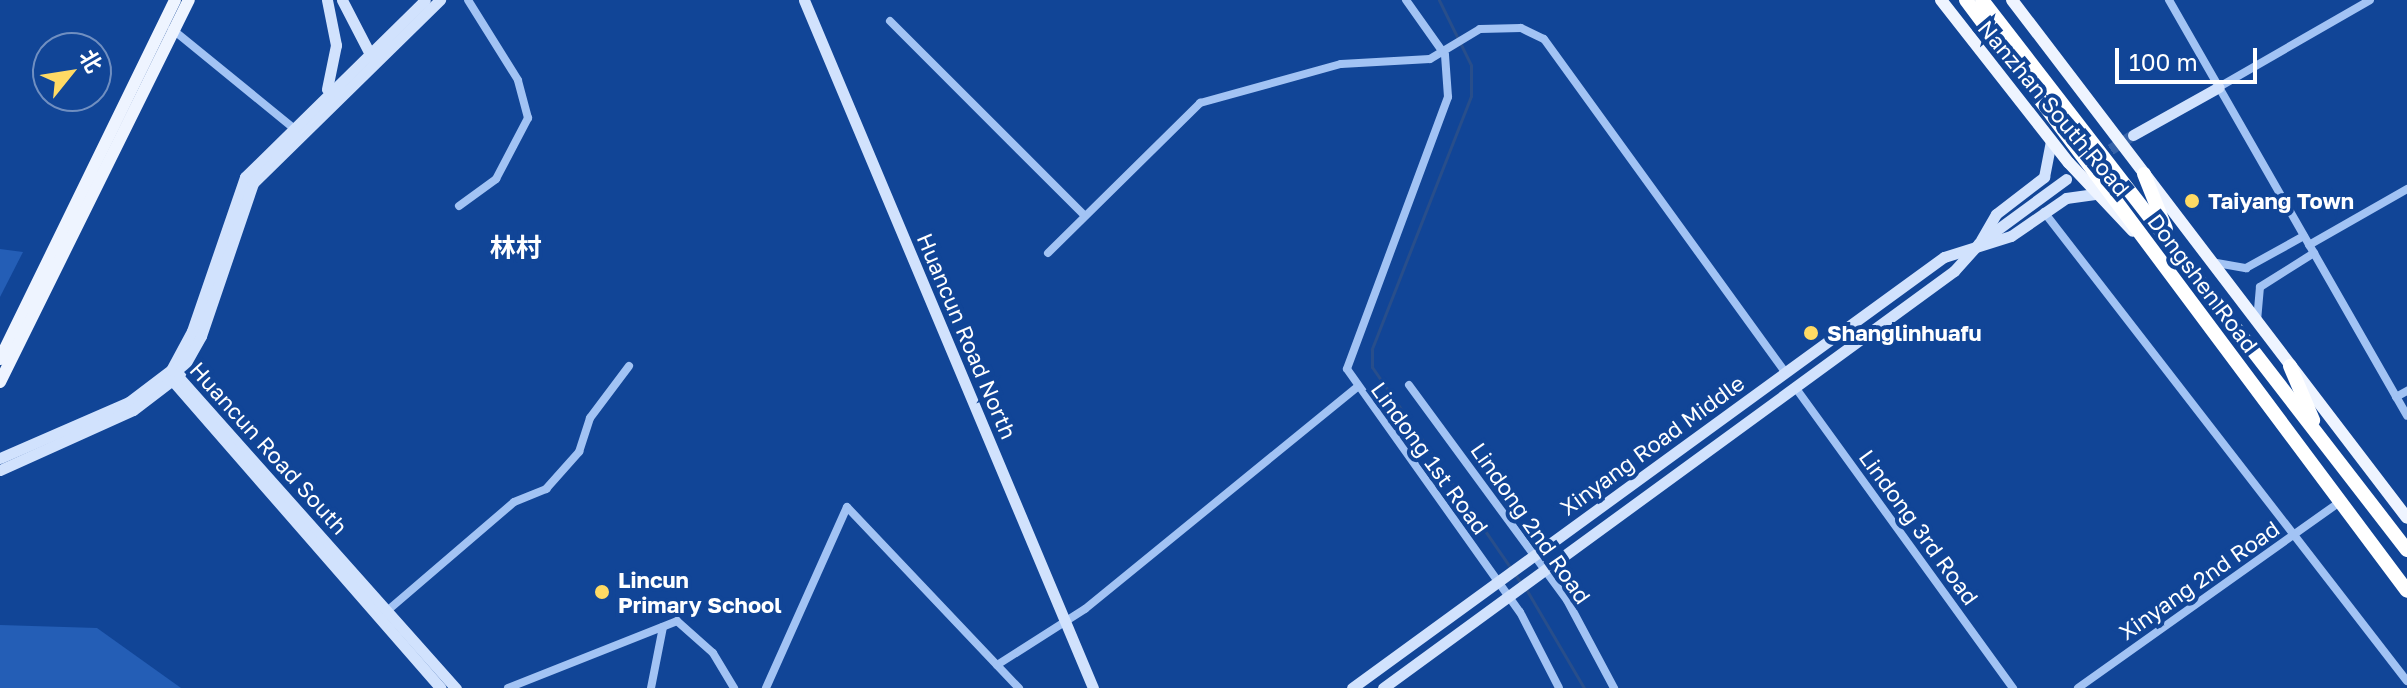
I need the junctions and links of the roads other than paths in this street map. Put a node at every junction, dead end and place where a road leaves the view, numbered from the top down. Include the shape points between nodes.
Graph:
1 (175, 0) edge
2 (189, 0) edge
3 (327, 0) edge
4 (342, 0) edge
5 (425, 0) edge
6 (440, 0) edge
7 (468, 0) edge
8 (804, 0) edge
9 (1406, 0) edge
10 (1941, 0) edge
11 (1966, 0) edge
12 (1982, 0) edge
13 (2012, 0) edge
14 (2169, 0) edge
15 (2370, 0) edge
16 (890, 21) dead end
17 (172, 29) junction
18 (365, 40) junction
19 (336, 45) junction
20 (1445, 55) junction
21 (372, 57) junction
22 (352, 61) junction
23 (2025, 66) junction
24 (2219, 87) junction
25 (325, 94) junction
26 (291, 126) junction
27 (2133, 135) tunnel mouth
28 (2051, 142) junction
29 (2144, 174) junction
30 (2066, 179) dead end
31 (2407, 189) edge
32 (2095, 194) junction
33 (459, 206) dead end
34 (2044, 212) junction
35 (1083, 214) junction
36 (2140, 238) junction
37 (1979, 243) junction
38 (2309, 245) junction
39 (2174, 248) junction
40 (1048, 253) dead end
41 (2211, 262) junction
42 (2257, 322) junction
43 (0, 359) edge
44 (629, 366) dead end
45 (2290, 366) junction
46 (1785, 372) junction
47 (174, 376) junction
48 (0, 382) edge
49 (1409, 385) dead end
50 (1795, 387) junction
51 (1356, 388) junction
52 (2407, 391) edge
53 (2396, 397) junction
54 (2407, 416) edge
55 (2321, 438) junction
56 (0, 458) edge
57 (0, 470) edge
58 (2341, 501) junction
59 (2407, 518) edge
60 (2295, 533) junction
61 (2407, 550) edge
62 (1530, 558) junction
63 (1541, 573) junction
64 (1503, 578) junction
65 (2407, 591) edge
66 (1514, 593) junction
67 (387, 611) junction
68 (1065, 622) junction
69 (663, 627) junction
70 (997, 665) junction
71 (2407, 681) edge
72 (441, 688) edge
73 (456, 688) edge
74 (508, 688) edge
75 (651, 688) edge
76 (734, 688) edge
77 (766, 688) edge
78 (1019, 688) edge
79 (1093, 688) edge
80 (1352, 688) edge
81 (1383, 688) edge
82 (1559, 688) edge
83 (1614, 688) edge
84 (2013, 688) edge
85 (2078, 688) edge

1 - 43 main road
2 - 17 main road
3 - 19 main road
4 - 18 main road
5 - 21 main road
6 - 21 main road
7 - 33 street via 518,80 528,118 496,179
8 - 68 main road, Huancun Road North
9 - 20 street
10 - 28 main road, Nanzhan South Road
11 - 23 highway, Dongshen Road
12 - 23 highway, Dongshen Road
13 - 29 main road
14 - 24 street
15 - 24 street
16 - 35 street
17 - 26 street
17 - 48 main road via 67,257
18 - 21 main road
18 - 22 main road
19 - 22 main road
19 - 25 main road
20 - 35 street via 1341,64 1214,96 1184,113
20 - 46 street via 1473,34 1521,28 1544,39
20 - 51 street, Lindong 1st Road via 1445,114 1346,354
21 - 22 main road
21 - 47 main road via 253,183 201,336
22 - 25 main road
23 - 36 highway, Dongshen Road
23 - 39 highway, Dongshen Road
24 - 27 main road
24 - 38 street
25 - 26 main road
26 - 47 main road via 234,197
28 - 32 main road, Nanzhan South Road
28 - 37 main road via 2044,177 1996,214
29 - 39 highway
29 - 41 main road
30 - 37 main road, Xinyang Road Middle
31 - 38 street
32 - 34 main road via 2079,193
32 - 36 main road, Nanzhan South Road
34 - 37 main road via 2011,236
34 - 60 street
35 - 40 street
36 - 58 highway, Dongshen Road
37 - 46 main road, Xinyang Road Middle via 1944,257
37 - 50 main road, Xinyang Road Middle via 1954,271
38 - 41 street via 2246,268
38 - 42 street via 2264,282
38 - 53 street
39 - 55 highway, Dongshen Road
41 - 42 main road
42 - 45 main road
44 - 67 street via 590,418 579,452 546,489 514,502
45 - 55 highway
45 - 59 main road
46 - 62 main road, Xinyang Road Middle
47 - 56 main road via 129,402
47 - 57 main road via 133,410
47 - 67 main road, Huancun Road South
47 - 72 main road, Huancun Road South
49 - 62 street, Lindong 2nd Road
50 - 63 main road, Xinyang Road Middle
50 - 84 street, Lindong 3rd Road
51 - 64 street, Lindong 1st Road
51 - 68 street
52 - 53 street
53 - 54 street
55 - 61 highway, Dongshen Road
58 - 60 street, Xinyang 2nd Road
58 - 65 highway, Dongshen Road
60 - 71 street
60 - 85 street, Xinyang 2nd Road
62 - 63 street, Lindong 2nd Road
62 - 64 main road, Xinyang Road Middle
63 - 66 main road, Xinyang Road Middle
63 - 83 street, Lindong 2nd Road
64 - 66 street, Lindong 1st Road
64 - 80 main road, Xinyang Road Middle
66 - 81 main road, Xinyang Road Middle
66 - 82 street, Lindong 1st Road
67 - 73 main road, Huancun Road South
68 - 70 street
68 - 79 main road, Huancun Road North
69 - 74 street
69 - 75 street
69 - 76 street via 677,621 688,629
70 - 77 street via 847,507
70 - 78 street

